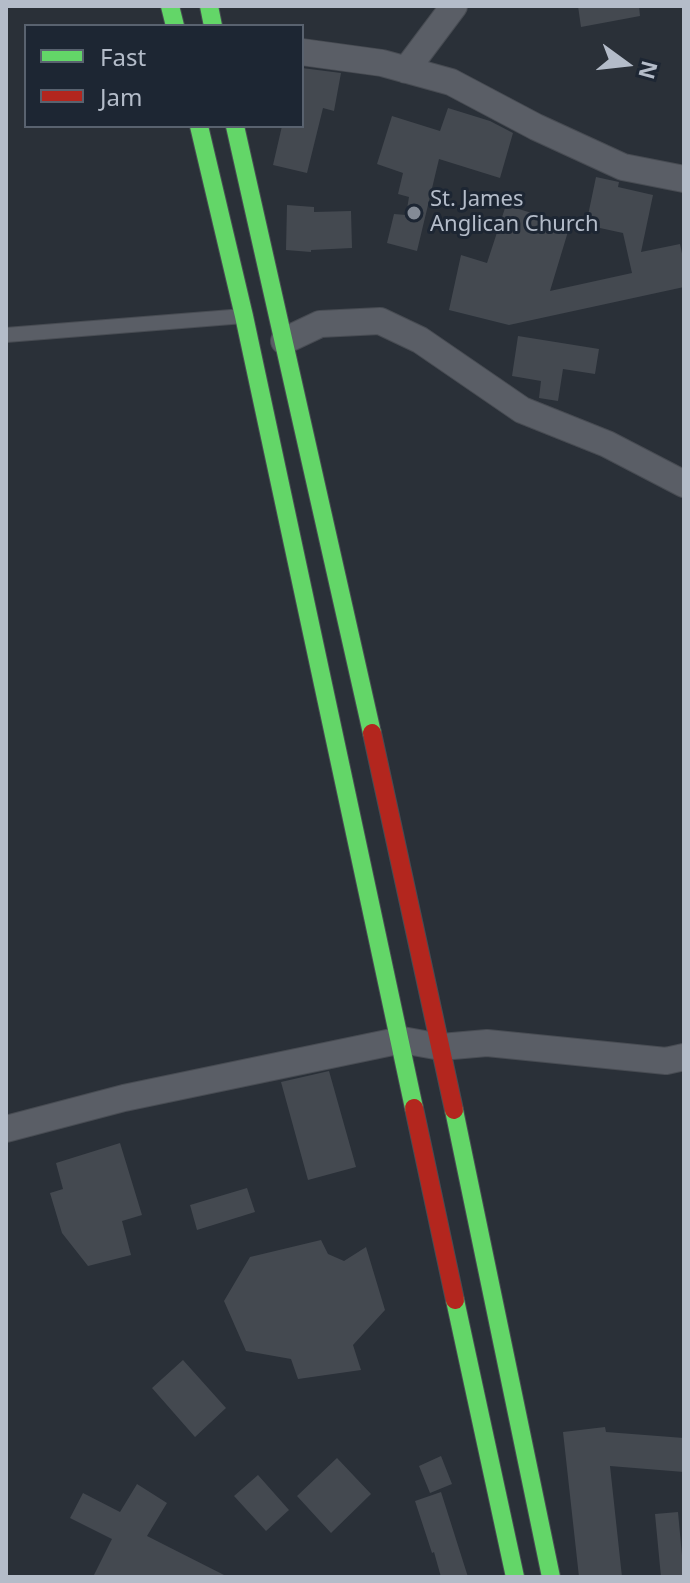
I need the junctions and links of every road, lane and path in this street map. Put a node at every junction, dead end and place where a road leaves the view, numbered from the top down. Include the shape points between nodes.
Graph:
1 (454, 6) edge
2 (304, 52) edge
3 (406, 70) junction
4 (199, 128) edge
5 (235, 128) edge
6 (684, 179) edge
7 (244, 316) junction
8 (6, 335) edge
9 (284, 341) junction
10 (684, 484) edge
11 (402, 1040) junction
12 (441, 1047) junction
13 (684, 1057) edge
14 (6, 1129) edge
15 (515, 1577) edge
16 (551, 1577) edge

1 - 3 street
2 - 3 street
3 - 6 street via 451,82 623,167
4 - 7 main road
5 - 9 main road
7 - 8 lane
7 - 11 main road
9 - 10 street via 320,324 380,321 420,340 522,410 607,444
9 - 12 main road
11 - 12 street
11 - 14 street via 124,1098
11 - 15 main road
12 - 13 street via 487,1043 666,1061
12 - 16 main road

